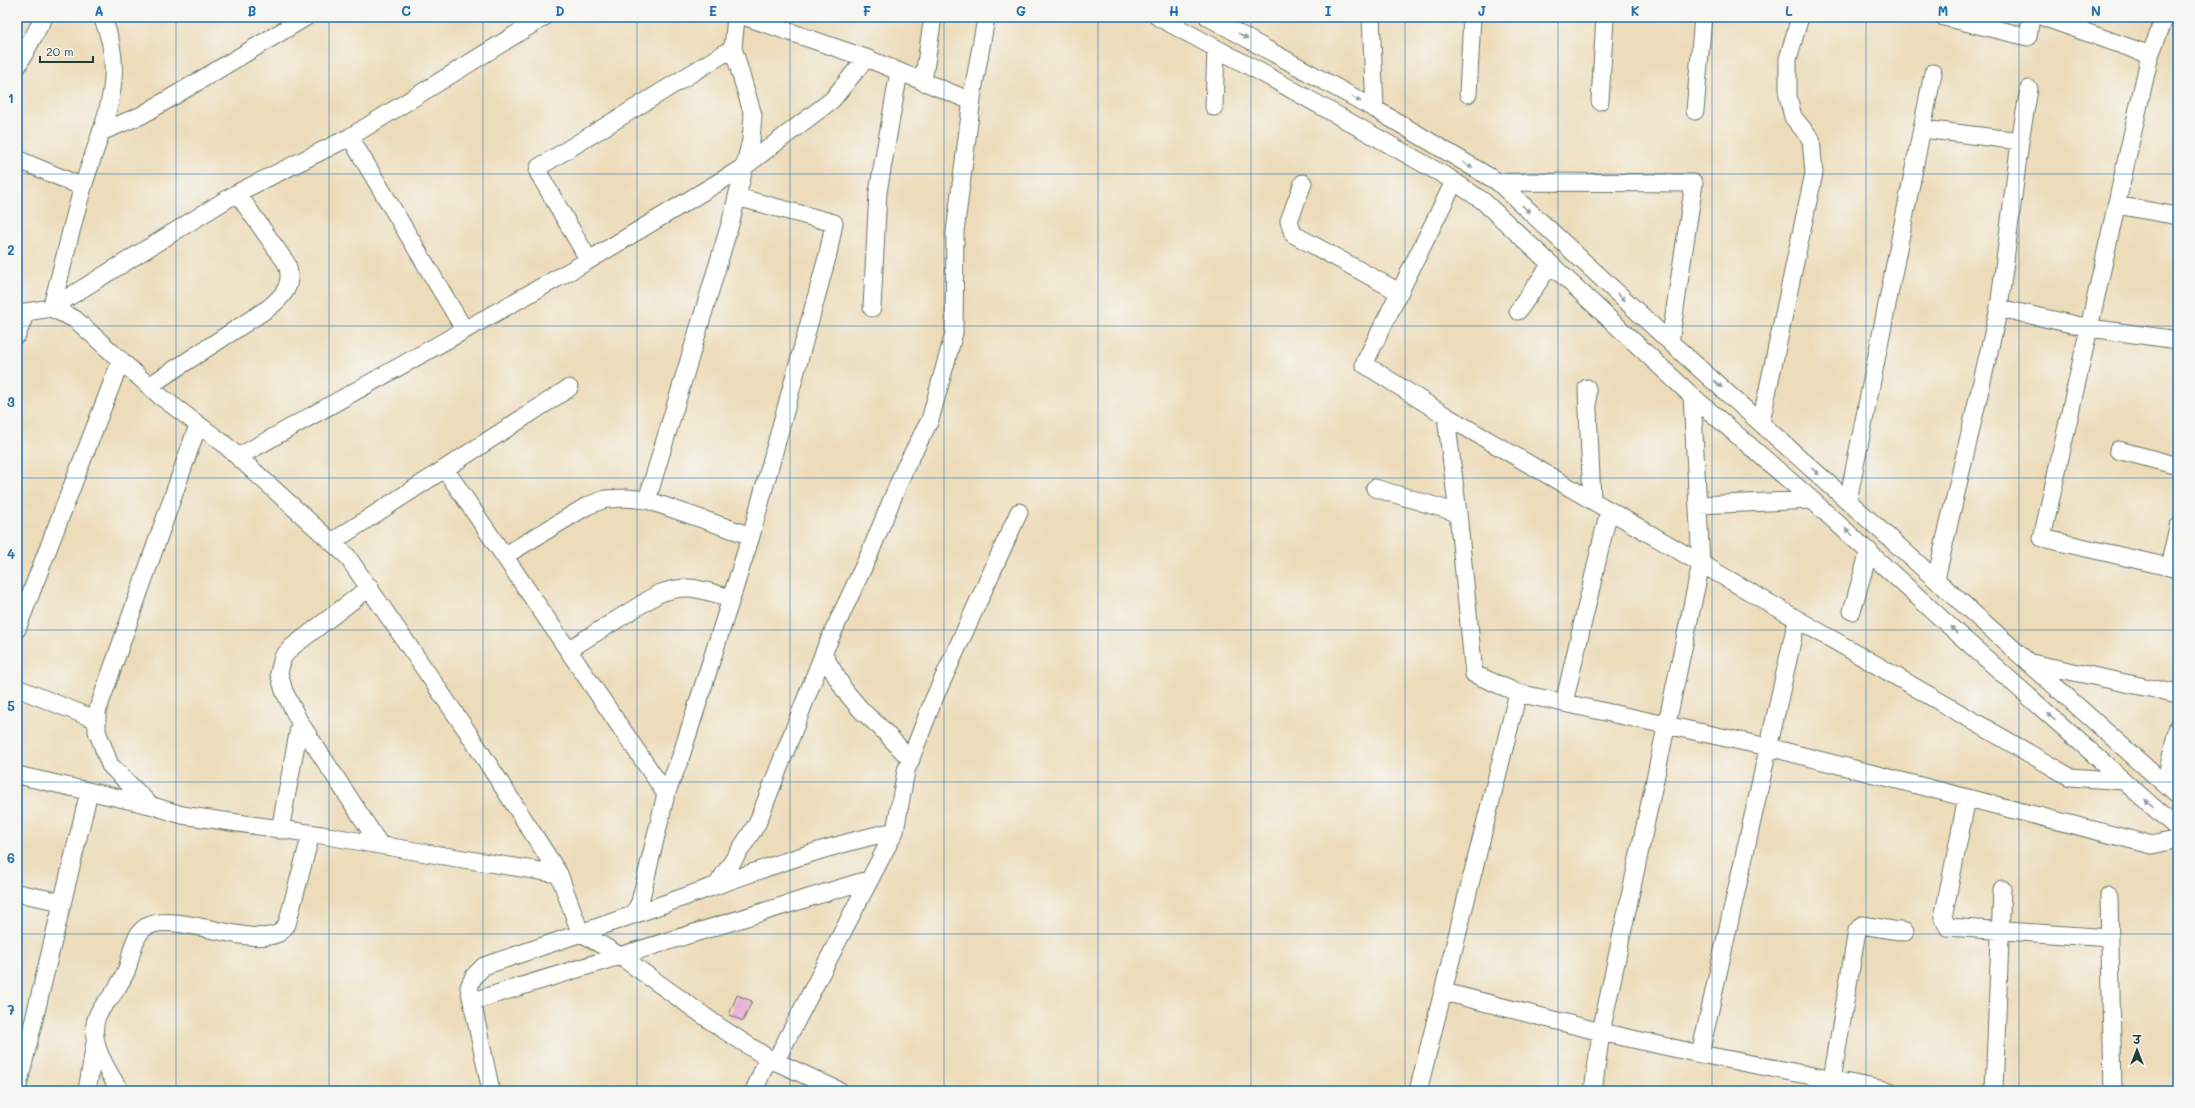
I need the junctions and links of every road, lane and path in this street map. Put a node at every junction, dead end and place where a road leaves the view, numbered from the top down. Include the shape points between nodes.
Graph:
1 (44, 17) edge
2 (102, 17) edge
3 (306, 17) edge
4 (544, 17) edge
5 (736, 17) edge
6 (746, 17) edge
7 (933, 17) edge
8 (1158, 17) edge
9 (1208, 17) edge
10 (1371, 17) edge
11 (1472, 17) edge
12 (1605, 17) edge
13 (1703, 17) edge
14 (1800, 17) edge
15 (1944, 17) edge
16 (2031, 17) edge
17 (2043, 17) edge
18 (2165, 17) edge
19 (986, 24) dead end
20 (733, 48) junction
21 (1216, 48) junction
22 (2150, 55) junction
23 (866, 58) junction
24 (17, 67) edge
25 (899, 72) junction
26 (1933, 73) dead end
27 (923, 82) junction
28 (2029, 89) dead end
29 (1468, 94) dead end
30 (971, 101) junction
31 (1600, 101) dead end
32 (1214, 107) dead end
33 (1375, 109) junction
34 (1695, 111) dead end
35 (1922, 130) junction
36 (101, 132) junction
37 (350, 137) junction
38 (2020, 141) junction
39 (17, 159) edge
40 (744, 167) junction
41 (1454, 182) junction
42 (1498, 182) junction
43 (1303, 183) dead end
44 (83, 187) junction
45 (237, 193) junction
46 (737, 197) junction
47 (2116, 205) junction
48 (2178, 216) edge
49 (586, 262) junction
50 (1551, 264) junction
51 (1399, 292) junction
52 (51, 308) junction
53 (872, 308) dead end
54 (1999, 308) junction
55 (21, 309) edge
56 (1518, 311) dead end
57 (2090, 328) junction
58 (464, 329) junction
59 (17, 335) edge
60 (2178, 340) edge
61 (1670, 342) junction
62 (121, 360) junction
63 (149, 386) junction
64 (568, 388) dead end
65 (1587, 388) dead end
66 (1692, 396) junction
67 (1446, 416) junction
68 (1761, 422) junction
69 (198, 425) junction
70 (2118, 450) dead end
71 (238, 457) junction
72 (2178, 466) edge
73 (445, 469) junction
74 (1376, 488) dead end
75 (647, 500) junction
76 (1592, 500) junction
77 (1812, 500) junction
78 (1848, 501) junction
79 (1698, 505) junction
80 (1609, 510) junction
81 (1019, 512) dead end
82 (1458, 513) junction
83 (2178, 527) edge
84 (751, 536) junction
85 (332, 542) junction
86 (1869, 551) junction
87 (504, 556) junction
88 (1701, 564) junction
89 (2174, 568) edge
90 (1936, 579) junction
91 (370, 586) junction
92 (731, 598) junction
93 (1852, 611) dead end
94 (1797, 619) junction
95 (17, 629) edge
96 (568, 650) junction
97 (823, 654) junction
98 (2031, 663) junction
99 (17, 688) edge
100 (1518, 693) junction
101 (2178, 694) edge
102 (1564, 703) junction
103 (97, 720) junction
104 (300, 723) junction
105 (1667, 725) junction
106 (2178, 726) edge
107 (1768, 747) junction
108 (910, 760) junction
109 (17, 775) edge
110 (2124, 781) junction
111 (2165, 784) junction
112 (89, 792) junction
113 (666, 794) junction
114 (2178, 796) edge
115 (1967, 798) junction
116 (150, 805) junction
117 (2178, 828) edge
118 (280, 830) junction
119 (895, 831) junction
120 (311, 834) junction
121 (2178, 839) edge
122 (380, 846) junction
123 (559, 874) junction
124 (870, 879) junction
125 (717, 885) junction
126 (2002, 889) dead end
127 (17, 893) edge
128 (2109, 896) dead end
129 (62, 902) junction
130 (633, 915) junction
131 (2000, 930) junction
132 (580, 932) junction
133 (1905, 932) dead end
134 (2110, 938) junction
135 (620, 956) junction
136 (1444, 992) junction
137 (473, 1001) junction
138 (1601, 1032) junction
139 (95, 1043) junction
140 (1700, 1054) junction
141 (771, 1060) junction
142 (1832, 1079) junction
143 (17, 1090) edge
144 (87, 1091) edge
145 (120, 1091) edge
146 (491, 1091) edge
147 (754, 1091) edge
148 (840, 1091) edge
149 (1418, 1091) edge
150 (1593, 1091) edge
151 (1890, 1091) edge
152 (1994, 1091) edge
153 (2113, 1091) edge

1 - 24 street
2 - 36 street via 111,35 114,58 112,101
3 - 36 street via 142,115
4 - 37 street
5 - 20 street
6 - 23 street
7 - 27 street
8 - 21 street
9 -> 33 street
10 - 33 street
11 - 29 street
12 - 31 street
13 - 34 street
14 - 68 street via 1788,59 1788,96 1793,116 1811,139 1814,173
15 - 16 street via 2028,37
17 - 22 street
18 - 22 street
19 - 30 street
20 - 40 street via 753,115 751,140
20 - 49 street via 540,167 538,172 587,257
21 - 32 street
21 - 41 street
22 - 47 street
23 - 25 street
23 - 40 street via 832,100
25 - 27 street
25 - 53 street via 878,192
26 - 35 street
27 - 30 street
28 - 38 street
30 - 97 street via 955,232 954,333 930,420
33 -> 42 street
35 - 38 street
35 - 78 street
36 - 44 street
37 - 45 street
37 - 58 street
38 - 54 street
39 - 44 street
40 - 46 street
40 - 49 street
41 - 50 street via 1483,201
41 - 51 street
42 -> 61 street
42 - 61 street via 1694,183
43 - 51 street via 1289,221 1293,234
44 - 52 street
45 - 52 street
45 - 63 street via 287,264 290,273 289,285 282,298 267,309
46 - 75 street
46 - 84 street via 834,223 828,254
47 - 48 street
47 - 57 street
49 - 58 street
50 - 56 street
50 - 66 street
51 - 67 street via 1364,364
52 - 55 street
52 - 62 street via 75,319
54 - 57 street
54 - 90 street
55 - 59 street
57 - 60 street
57 - 89 street via 2042,538
58 - 71 street
61 -> 68 street
62 - 63 street
62 - 95 street
63 - 69 street
64 - 73 street
65 - 76 street
66 - 77 street
66 - 79 street
67 - 76 street
67 - 82 street
68 -> 78 street
69 - 71 street
69 - 103 street via 100,705
70 - 72 street
71 - 85 street
73 - 85 street
73 - 87 street
74 - 82 street
75 - 84 street
75 - 87 street via 605,499 587,506
76 - 80 street
77 - 79 street
86 -> 77 street
78 - 90 street
79 - 88 street
80 - 88 street
80 - 102 street
81 - 108 street via 933,701
82 - 100 street via 1474,674
83 - 89 street
84 - 92 street
85 - 91 street via 347,556
86 - 93 street
110 -> 86 street
87 - 96 street
88 - 94 street
88 - 105 street
90 - 98 street
91 - 104 street via 292,647 283,657 279,673 284,691
91 - 123 street
92 - 96 street via 690,586 672,589 658,594
92 - 113 street via 680,759
94 - 107 street
94 - 110 street via 2070,777
96 - 113 street
97 - 108 street via 844,691
97 - 125 street via 757,824
98 - 101 street
98 - 111 street
99 - 103 street
100 - 102 street
100 - 136 street
102 - 105 street
103 - 116 street via 97,731 110,765
104 - 118 street
104 - 122 street
105 - 107 street
105 - 138 street
106 - 111 street
107 - 115 street
107 - 140 street
108 - 119 street
109 - 112 street
117 -> 110 street
111 - 114 street
112 - 116 street
112 - 129 street
113 - 130 street via 640,902
115 - 121 street via 2152,845
115 - 131 street via 1943,918 1948,927
116 - 118 street via 182,816
118 - 120 street
119 - 124 street
119 - 125 street via 806,853
120 - 122 street
120 - 139 street via 288,924 279,933 264,936 247,935 172,923 157,923 143,930 114,994 98,1013
122 - 123 street
123 - 132 street
124 - 135 street
124 - 141 street
125 - 130 street
126 - 131 street
127 - 129 street
128 - 134 street
129 - 143 street
130 - 132 street
131 - 134 street
131 - 152 street
132 - 135 street
132 - 137 street via 484,966 474,976 469,987
133 - 142 street via 1862,925 1857,931
134 - 153 street
135 - 137 street
135 - 141 street via 721,1028
136 - 138 street
136 - 149 street
137 - 146 street
138 - 140 street
138 - 150 street
139 - 144 street
139 - 145 street
140 - 142 street
141 - 147 street
141 - 148 street
142 - 151 street

